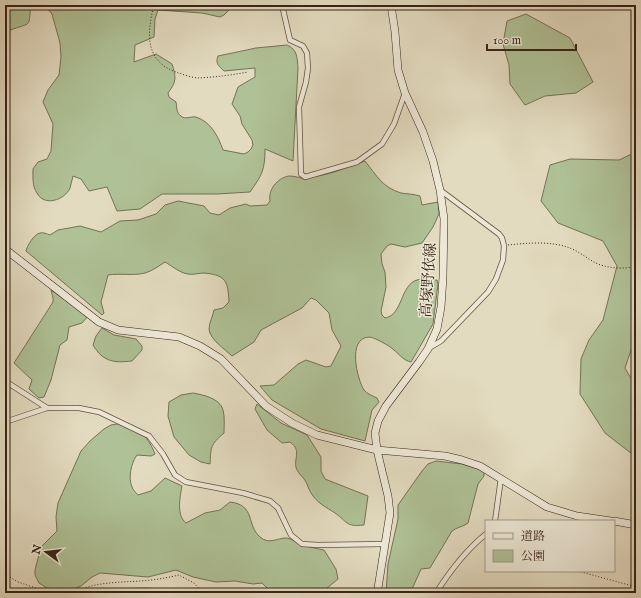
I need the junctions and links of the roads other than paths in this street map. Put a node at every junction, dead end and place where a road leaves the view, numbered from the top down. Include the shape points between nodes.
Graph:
1 (282, 5) edge
2 (391, 5) edge
3 (405, 93) junction
4 (440, 190) junction
5 (5, 248) edge
6 (428, 349) junction
7 (5, 381) edge
8 (47, 408) junction
9 (5, 422) edge
10 (377, 450) junction
11 (501, 478) junction
12 (495, 520) edge
13 (606, 520) edge
14 (615, 521) edge
15 (636, 525) edge
16 (485, 535) edge
17 (385, 544) junction
18 (379, 593) edge
19 (436, 593) edge

1 - 3 street via 290,40 303,46 307,53 306,82 299,107 301,174 305,177 357,162 382,144 394,124
2 - 3 street, 高塚野依線 via 398,70
3 - 4 street, 高塚野依線 via 423,132
4 - 6 street, 高塚野依線 via 444,219 441,300 437,329
4 - 6 street via 502,238 503,260 488,292 441,341
5 - 10 street via 99,322 118,330 179,337 200,346 221,359 266,406 292,423 317,435
6 - 10 street, 高塚野依線 via 378,421 375,433
7 - 8 street
8 - 9 street
8 - 17 street via 79,408 98,412 149,436 175,475 186,482 270,501 278,508 291,535 302,544
10 - 11 street via 445,456 480,466
10 - 17 street, 高塚野依線 via 390,513
11 - 12 street
11 - 13 street via 547,507 577,516
14 - 15 street
16 - 19 street via 449,572
17 - 18 street, 高塚野依線

